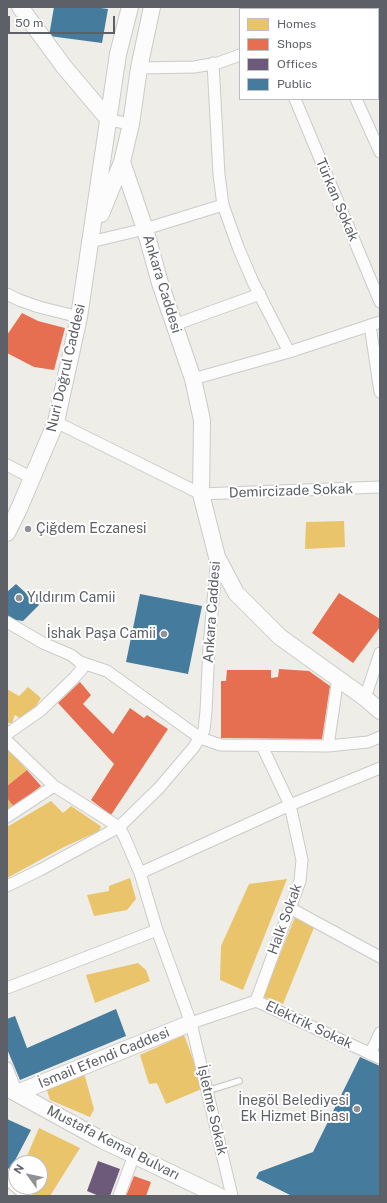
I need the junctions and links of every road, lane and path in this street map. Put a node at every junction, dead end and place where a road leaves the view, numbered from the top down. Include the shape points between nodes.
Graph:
1 (20, 7) edge
2 (130, 7) edge
3 (152, 7) edge
4 (239, 55) edge
5 (213, 63) junction
6 (139, 68) junction
7 (295, 100) edge
8 (356, 100) edge
9 (108, 120) junction
10 (131, 124) junction
11 (380, 152) edge
12 (122, 162) junction
13 (223, 205) junction
14 (145, 229) junction
15 (90, 242) junction
16 (7, 294) edge
17 (260, 294) junction
18 (380, 302) edge
19 (79, 317) junction
20 (375, 323) edge
21 (174, 325) junction
22 (289, 352) junction
23 (193, 379) junction
24 (380, 392) edge
25 (56, 422) junction
26 (7, 465) edge
27 (32, 478) junction
28 (380, 487) edge
29 (201, 494) junction
30 (7, 533) edge
31 (217, 557) junction
32 (7, 622) edge
33 (380, 653) edge
34 (80, 662) junction
35 (338, 678) junction
36 (365, 698) junction
37 (380, 711) edge
38 (7, 734) edge
39 (380, 737) edge
40 (200, 738) junction
41 (7, 741) edge
42 (262, 746) junction
43 (328, 746) junction
44 (380, 768) edge
45 (54, 786) junction
46 (290, 805) junction
47 (7, 817) edge
48 (119, 827) junction
49 (140, 873) junction
50 (7, 886) edge
51 (290, 908) junction
52 (158, 930) junction
53 (380, 957) edge
54 (7, 988) edge
55 (256, 1001) junction
56 (191, 1024) junction
57 (380, 1033) edge
58 (375, 1056) edge
59 (7, 1068) edge
60 (239, 1081) dead end
61 (10, 1089) edge
62 (207, 1092) junction
63 (134, 1155) junction
64 (7, 1179) edge
65 (27, 1196) edge
66 (119, 1196) edge
67 (219, 1196) edge
68 (232, 1196) edge

1 - 9 main road
2 - 9 main road, Nuri Doğrul Caddesi via 118,54
3 - 6 main road, Nuri Doğrul Caddesi
4 - 5 street
5 - 6 street via 194,67
5 - 13 street
6 - 10 main road, Nuri Doğrul Caddesi
7 - 18 street, Türkan Sokak
8 - 11 street
9 - 10 street
9 - 15 main road, Nuri Doğrul Caddesi
10 - 12 main road, Nuri Doğrul Caddesi
12 - 14 main road, Ankara Caddesi
12 - 15 main road, Nuri Doğrul Caddesi
13 - 14 street
13 - 17 street via 238,247
14 - 15 street
14 - 21 main road, Ankara Caddesi
15 - 19 main road, Nuri Doğrul Caddesi
16 - 19 street via 39,307
17 - 21 street
17 - 22 street
19 - 25 main road, Nuri Doğrul Caddesi
20 - 22 street
20 - 24 street
21 - 23 main road, Ankara Caddesi
22 - 23 street
23 - 29 main road, Ankara Caddesi via 202,420
25 - 27 main road, Nuri Doğrul Caddesi
25 - 29 street
26 - 27 street
27 - 30 main road, Nuri Doğrul Caddesi
28 - 29 street, Demircizade Sokak
29 - 31 main road, Ankara Caddesi
31 - 35 main road via 236,592 280,636
31 - 40 street, Ankara Caddesi via 206,711 204,730
32 - 34 street
33 - 36 street
34 - 38 street via 82,669 74,678 40,711
34 - 40 street via 107,671
35 - 36 main road
35 - 43 street
36 - 37 main road
39 - 43 street via 368,742
40 - 42 street via 221,745
40 - 48 street, Ankara Caddesi via 159,788
41 - 45 street
42 - 43 street
42 - 46 street, Halk Sokak
44 - 46 street
45 - 47 street
45 - 48 street
46 - 49 street
46 - 51 street, Halk Sokak via 302,860 300,881
48 - 49 street, İşletme Sokak
48 - 50 street, Ankara Caddesi
49 - 52 street, İşletme Sokak
51 - 53 street
51 - 55 street, Halk Sokak
52 - 54 street
52 - 56 street, İşletme Sokak
55 - 56 street, Elektrik Sokak
55 - 58 street, Elektrik Sokak
56 - 61 main road, İsmail Efendi Caddesi
56 - 62 street, İşletme Sokak
57 - 58 street
59 - 61 street
60 - 62 lane
61 - 63 main road, Mustafa Kemal Bulvarı
62 - 68 street, İşletme Sokak
63 - 66 street
63 - 67 main road, Mustafa Kemal Bulvarı
64 - 65 street

